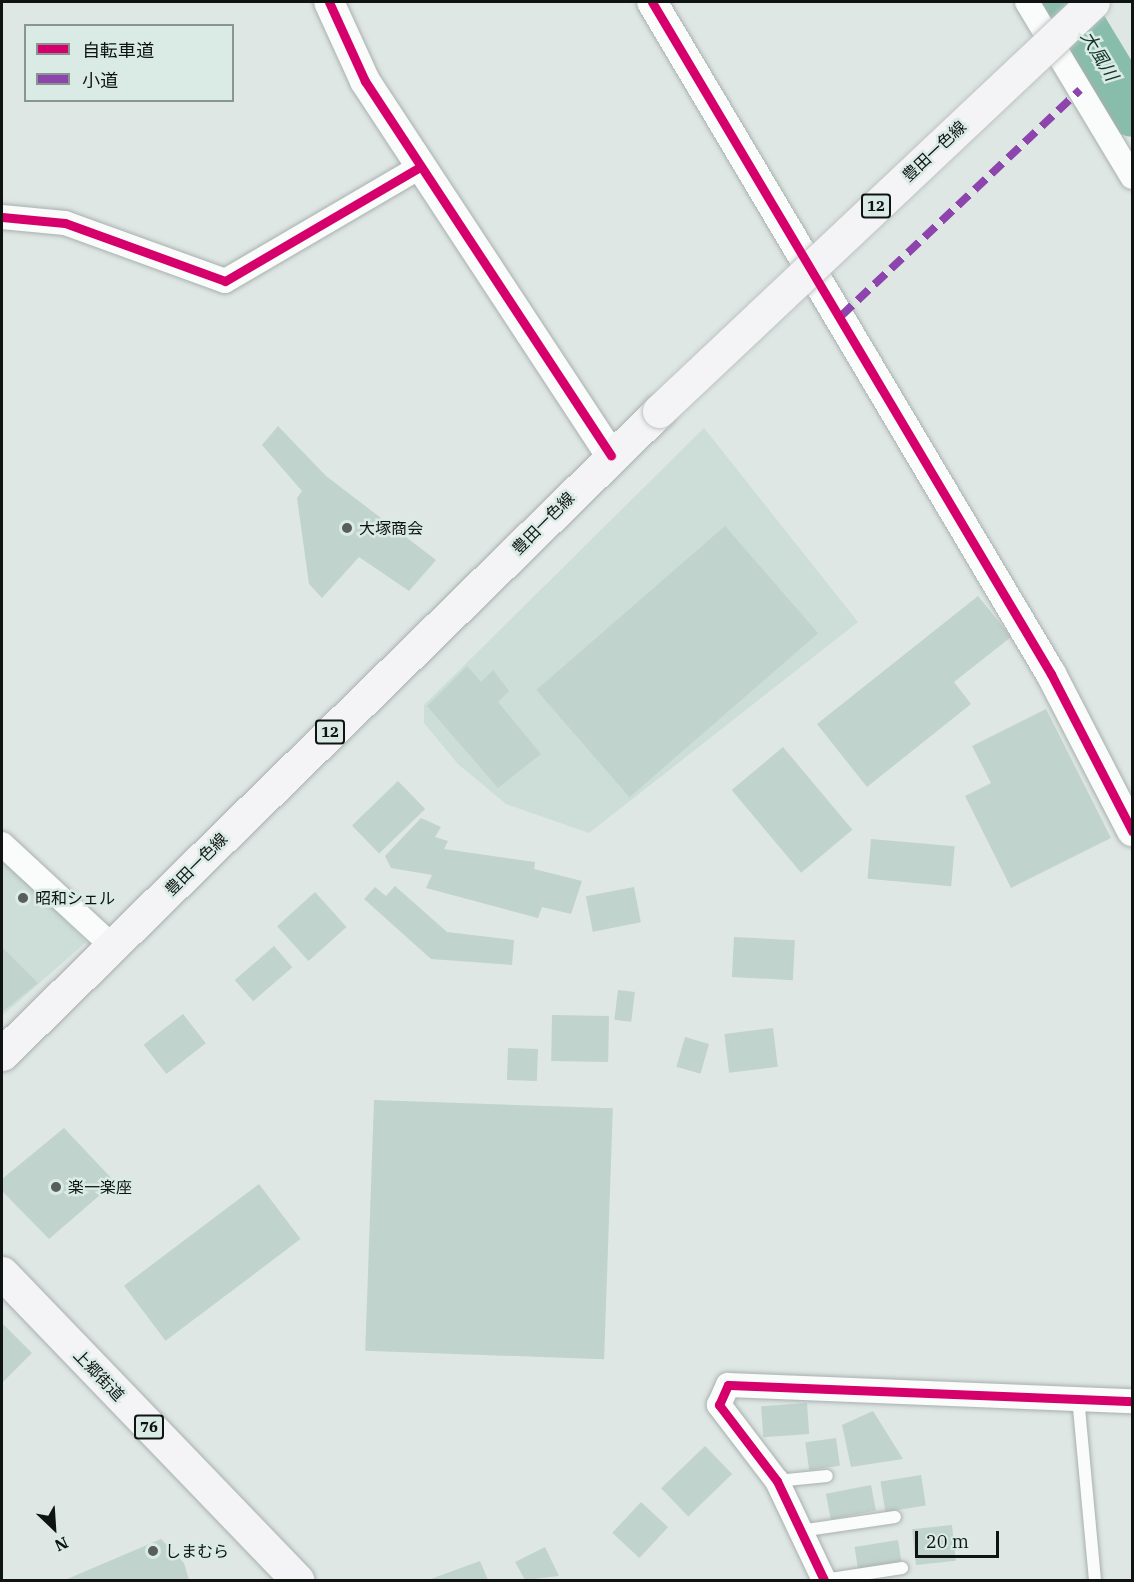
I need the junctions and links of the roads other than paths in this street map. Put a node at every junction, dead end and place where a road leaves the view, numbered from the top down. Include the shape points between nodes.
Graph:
1 (329, 2) edge
2 (652, 2) edge
3 (1027, 2) edge
4 (1094, 2) edge
5 (420, 167) junction
6 (1132, 177) edge
7 (2, 217) edge
8 (611, 456) junction
9 (1132, 831) edge
10 (2, 844) edge
11 (112, 946) junction
12 (2, 1054) edge
13 (2, 1273) edge
14 (1078, 1397) junction
15 (1132, 1401) edge
16 (827, 1476) dead end
17 (777, 1481) junction
18 (895, 1517) dead end
19 (800, 1531) junction
20 (902, 1568) dead end
21 (824, 1580) edge
22 (297, 1581) edge
23 (1095, 1581) edge

1 - 5 street via 365,81
2 - 9 street via 1050,674
3 - 6 street
4 - 8 main road, 豊田一色線 / 12, bridge
5 - 7 street via 225,281 65,224
5 - 8 street
8 - 11 main road, 豊田一色線 / 12
10 - 11 street
11 - 12 main road, 豊田一色線 / 12
13 - 22 main road, 上郷街道 / 76
14 - 15 street
14 - 17 street via 728,1384 719,1405
14 - 23 lane
16 - 17 lane
17 - 19 street
18 - 19 lane
19 - 21 street
20 - 21 lane

